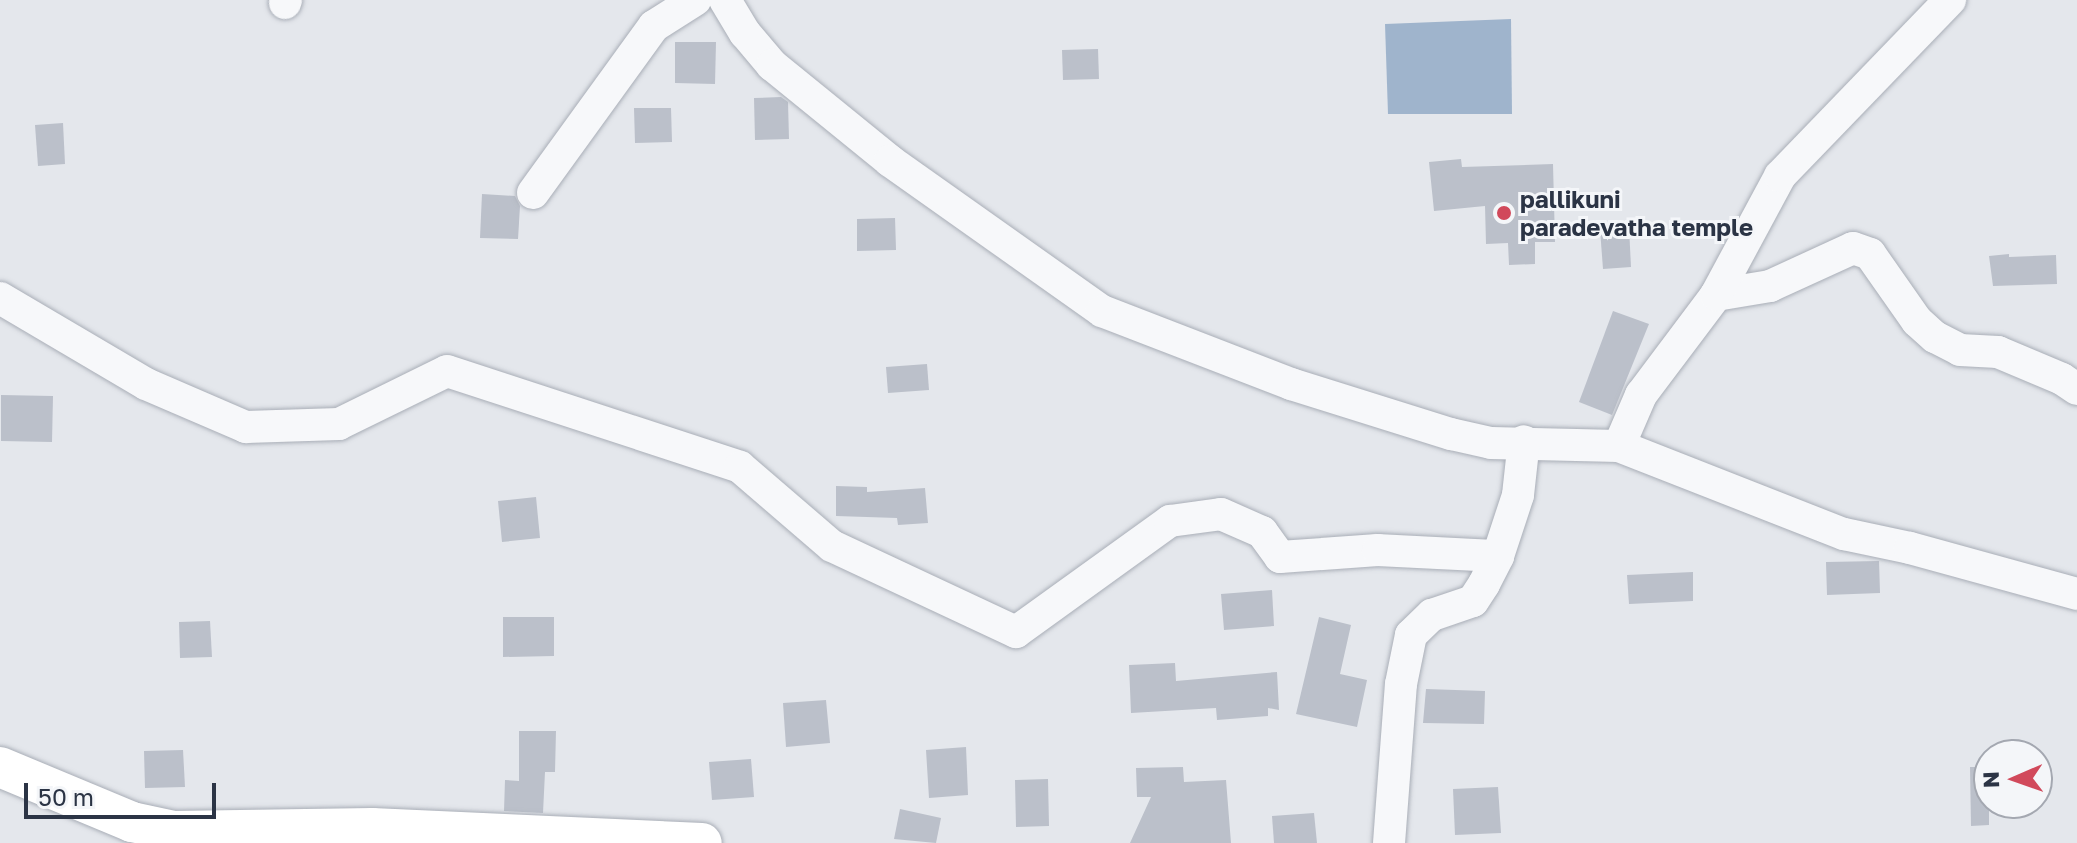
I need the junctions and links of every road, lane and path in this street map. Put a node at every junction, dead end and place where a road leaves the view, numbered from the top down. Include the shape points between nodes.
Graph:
1 (695, 0) edge
2 (725, 0) edge
3 (1950, 0) edge
4 (533, 193) dead end
5 (1716, 295) junction
6 (0, 298) edge
7 (2077, 389) edge
8 (1524, 441) junction
9 (1619, 446) junction
10 (1498, 556) junction
11 (2077, 594) edge
12 (0, 767) edge
13 (702, 843) edge
14 (1389, 843) edge

1 - 4 street via 654,26
2 - 8 street via 772,65 890,161 1102,311 1291,384 1451,434 1491,443
3 - 5 street via 1780,176
5 - 7 street via 1770,286 1853,248 1870,254 1917,321 1935,337 1960,350 1998,352
5 - 9 street via 1641,395
6 - 10 street via 146,384 246,427 339,424 447,371 461,375 740,467 832,546 1016,632 1170,521 1221,514 1262,532 1280,557 1378,550
8 - 9 street
8 - 10 street via 1518,495
9 - 11 street via 1844,534
10 - 14 street via 1473,601 1432,615 1411,635 1401,684
12 - 13 main road via 132,822 174,831 372,828

